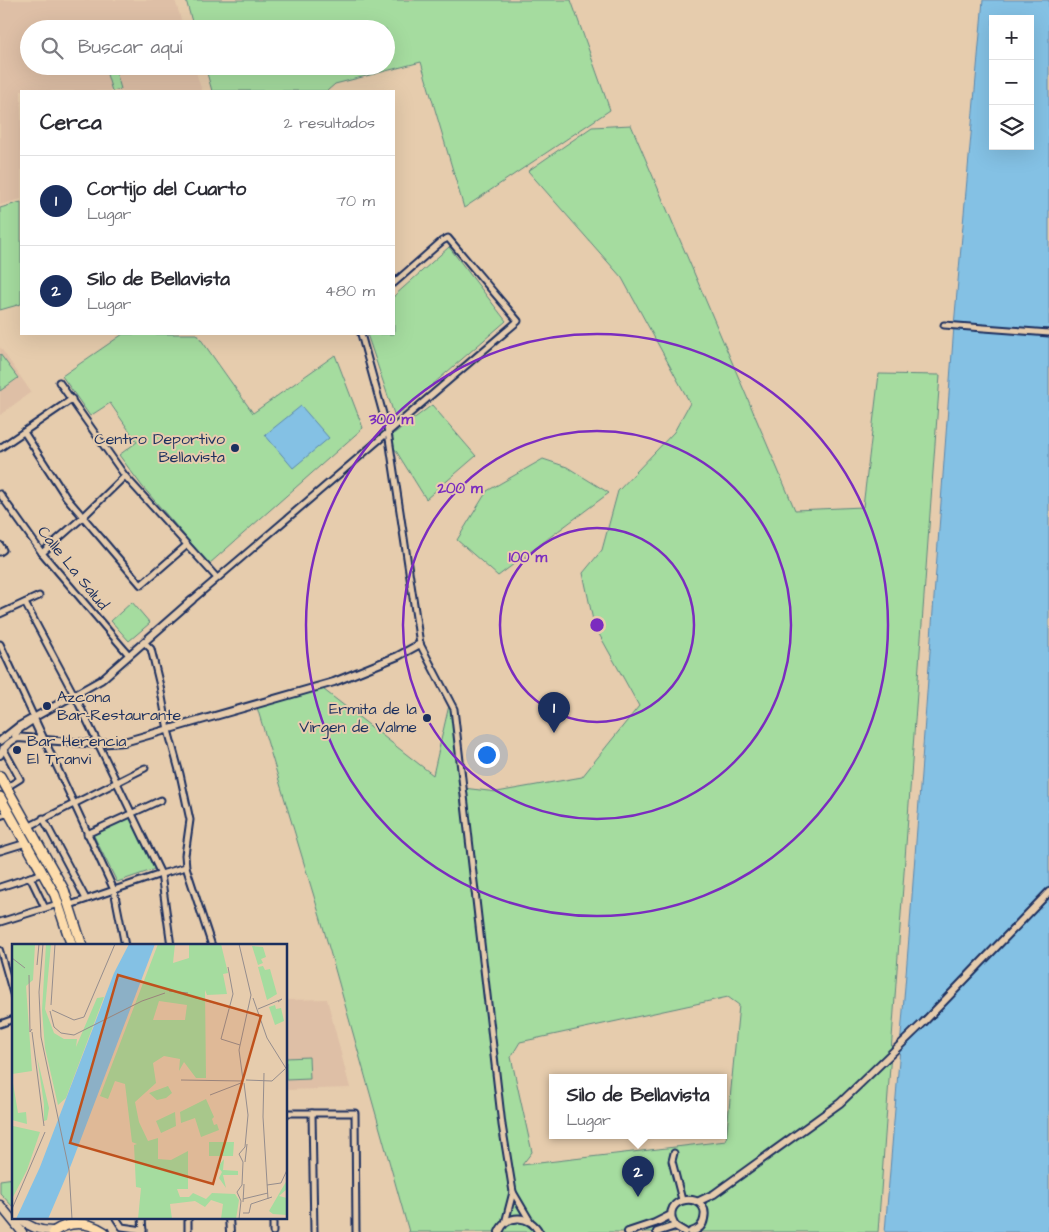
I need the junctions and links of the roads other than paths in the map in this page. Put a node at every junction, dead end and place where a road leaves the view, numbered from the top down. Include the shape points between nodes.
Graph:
1 (395, 282) edge
2 (944, 325) dead end
3 (1049, 333) edge
4 (360, 335) edge
5 (59, 382) dead end
6 (72, 399) junction
7 (24, 432) junction
8 (388, 432) junction
9 (0, 448) edge
10 (125, 476) junction
11 (0, 494) edge
12 (83, 517) junction
13 (186, 545) junction
14 (42, 553) junction
15 (217, 578) junction
16 (39, 596) dead end
17 (192, 600) joint
18 (25, 603) junction
19 (0, 614) edge
20 (144, 642) junction
21 (0, 644) edge
22 (420, 644) junction
23 (129, 655) junction
24 (74, 695) junction
25 (34, 719) junction
26 (168, 730) junction
27 (0, 741) edge
28 (45, 741) junction
29 (98, 744) junction
30 (3, 748) junction
31 (0, 755) edge
32 (145, 768) dead end
33 (0, 776) edge
34 (117, 782) junction
35 (12, 784) dead end
36 (0, 797) edge
37 (161, 800) dead end
38 (73, 803) junction
39 (132, 813) junction
40 (4, 814) edge
41 (43, 818) junction
42 (28, 827) junction
43 (88, 834) junction
44 (26, 843) junction
45 (0, 851) edge
46 (186, 867) junction
47 (43, 873) junction
48 (161, 874) junction
49 (30, 877) junction
50 (0, 887) edge
51 (114, 890) junction
52 (1049, 892) edge
53 (86, 900) junction
54 (59, 904) junction
55 (70, 905) junction
56 (44, 908) junction
57 (0, 922) edge
58 (71, 944) edge
59 (81, 944) edge
60 (125, 944) edge
61 (171, 944) edge
62 (211, 944) edge
63 (0, 950) edge
64 (12, 992) edge
65 (12, 1020) edge
66 (0, 1024) edge
67 (288, 1113) edge
68 (312, 1113) junction
69 (674, 1153) dead end
70 (513, 1192) junction
71 (714, 1194) junction
72 (682, 1200) junction
73 (697, 1202) junction
74 (0, 1203) edge
75 (704, 1210) junction
76 (12, 1213) edge
77 (671, 1215) junction
78 (12, 1219) edge
79 (13, 1220) edge
80 (20, 1220) edge
81 (117, 1220) edge
82 (530, 1221) junction
83 (65, 1222) edge
84 (505, 1223) junction
85 (675, 1226) junction
86 (100, 1230) edge
87 (54, 1231) edge
88 (143, 1231) edge
89 (22, 1232) edge
90 (314, 1232) edge
91 (356, 1232) edge
92 (499, 1232) edge
93 (540, 1232) edge
94 (628, 1232) edge
95 (657, 1232) edge
96 (685, 1232) edge
97 (691, 1232) edge

1 - 8 street via 448,238 518,321
2 - 3 street
4 - 8 street
5 - 6 street
6 - 7 street
6 - 10 street
7 - 9 street
7 - 12 street via 66,497
8 - 15 street
8 - 22 street
10 - 12 street
10 - 13 street
11 - 14 street, Calle La Salud
12 - 13 street via 141,585
12 - 14 street
13 - 15 street
14 - 23 street, Calle La Salud
15 - 17 street
16 - 18 street
17 - 20 street
18 - 19 street
18 - 24 street
20 - 23 street
20 - 26 street via 151,649
21 - 25 street
22 - 26 street via 334,682
22 - 70 street via 454,709 502,1125
23 - 24 street via 101,680
24 - 25 street
24 - 29 street
25 - 25 street via 39,738 14,736 20,729
25 - 27 street
25 - 28 street
26 - 29 street via 124,742
26 - 46 street via 190,820
28 - 29 street
28 - 30 street via 18,738
28 - 38 street
29 - 34 street
30 - 31 street
30 - 35 street via 20,779
32 - 34 street
33 - 42 main road
34 - 38 street
34 - 39 street
36 - 40 main road
37 - 39 street
38 - 41 street
38 - 43 street
39 - 43 street
39 - 48 street
40 - 44 main road
41 - 42 street
41 - 53 street
42 - 55 main road
43 - 51 street
44 - 45 street
44 - 47 main road
46 - 48 street
46 - 62 street
47 - 49 street
47 - 54 main road
48 - 51 street
48 - 61 street
49 - 50 street
49 - 56 street
51 - 53 street
51 - 60 street
52 - 71 street via 871,1076 840,1103
53 - 55 street
54 - 56 street
54 - 58 main road
55 - 59 main road
56 - 57 street
63 - 64 street
65 - 66 street
67 - 68 street
68 - 90 street
68 - 91 street via 355,1113
69 - 72 street via 672,1162
70 - 82 street
70 - 84 street
71 - 73 street
71 - 75 street
72 - 73 street
72 - 77 street
73 - 75 street
74 - 76 main road
74 - 78 main road
75 - 97 street via 702,1224
77 - 85 street
77 - 94 street
79 - 89 main road
80 - 87 main road via 36,1229
81 - 88 street via 122,1227
82 - 84 street via 518,1218
82 - 93 street
83 - 86 main road via 86,1224
83 - 87 main road
84 - 92 street
85 - 95 street
85 - 96 street

